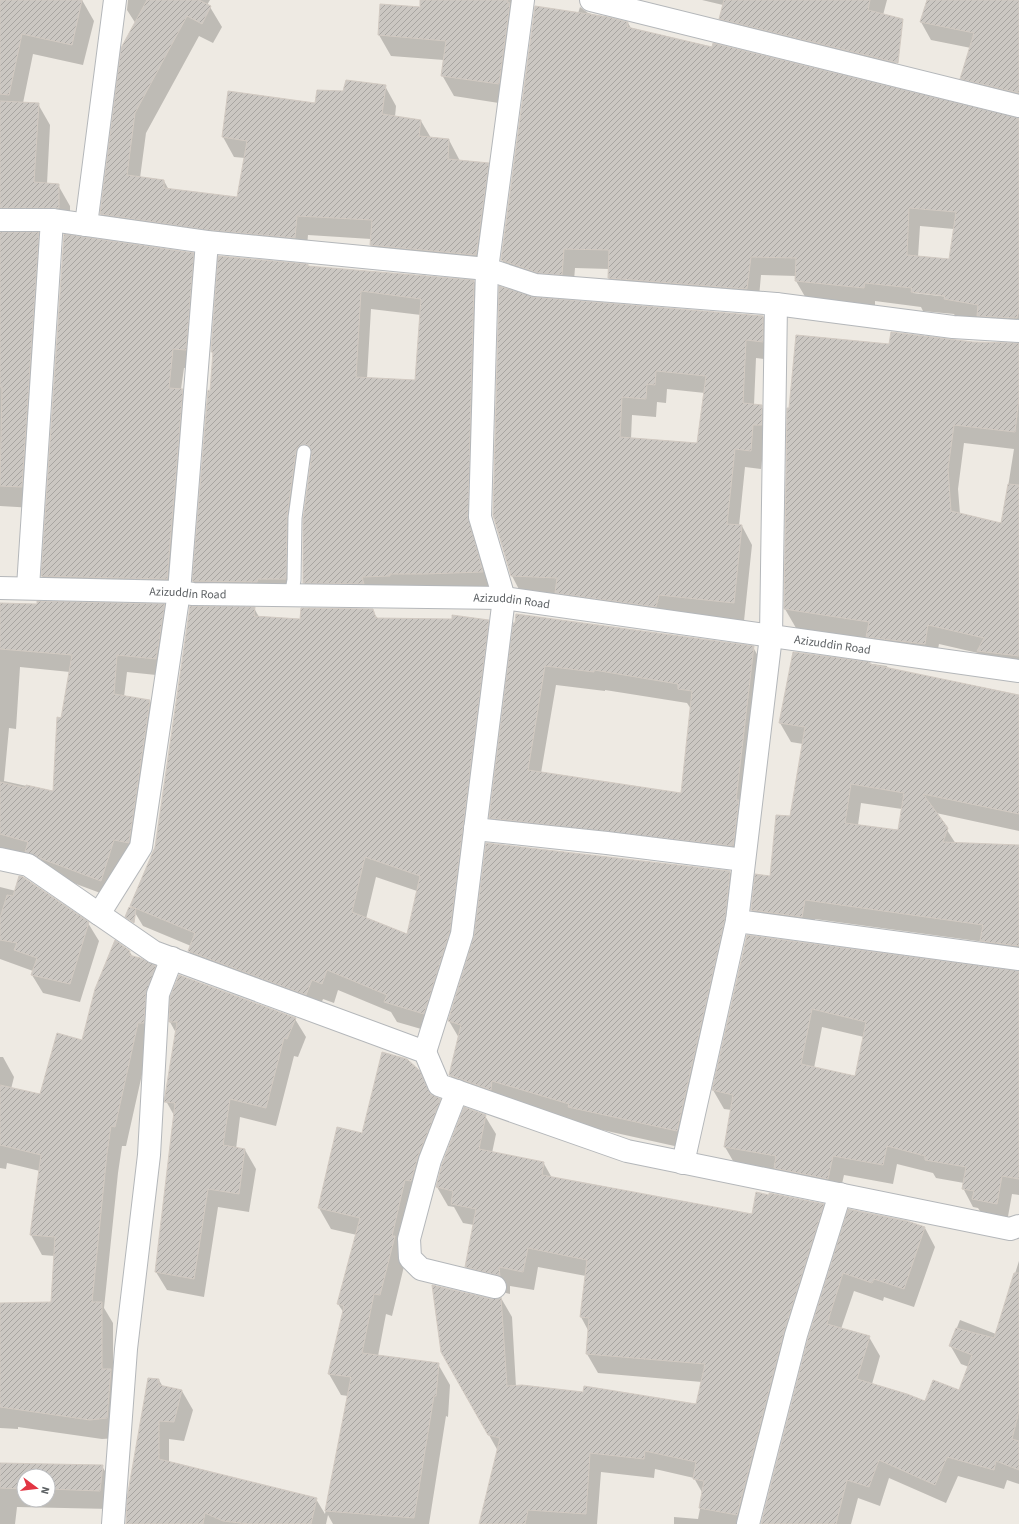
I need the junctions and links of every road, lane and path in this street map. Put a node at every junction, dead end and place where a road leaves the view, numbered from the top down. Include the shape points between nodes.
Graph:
1 (115, 0) edge
2 (523, 0) edge
3 (590, 0) edge
4 (1019, 106) edge
5 (0, 220) edge
6 (52, 220) junction
7 (86, 225) junction
8 (207, 242) junction
9 (487, 269) junction
10 (776, 304) junction
11 (1019, 330) edge
12 (304, 452) dead end
13 (0, 588) edge
14 (28, 588) junction
15 (178, 592) junction
16 (291, 596) junction
17 (504, 598) junction
18 (771, 636) junction
19 (1019, 671) edge
20 (475, 829) junction
21 (0, 859) edge
22 (744, 860) junction
23 (99, 914) junction
24 (737, 921) junction
25 (172, 958) junction
26 (1019, 959) edge
27 (425, 1052) junction
28 (457, 1091) junction
29 (682, 1163) junction
30 (840, 1194) junction
31 (1019, 1226) edge
32 (495, 1287) dead end
33 (113, 1524) edge
34 (748, 1524) edge

1 - 7 street
2 - 9 street
3 - 4 street
5 - 6 street
6 - 7 street
6 - 14 street
7 - 8 street
8 - 9 street
8 - 15 street
9 - 10 street via 535,285
9 - 17 street via 480,517
10 - 11 street via 953,327
10 - 18 street
12 - 16 lane via 295,518 294,580
13 - 14 street, Azizuddin Road
14 - 15 street, Azizuddin Road
15 - 16 street, Azizuddin Road
15 - 23 street via 141,847
16 - 17 street, Azizuddin Road
17 - 18 street, Azizuddin Road
17 - 20 street
18 - 19 street, Azizuddin Road
18 - 22 street
20 - 22 street
20 - 27 street via 462,934
21 - 23 street via 28,865
22 - 24 street
23 - 25 street via 154,952
24 - 26 street
24 - 29 street
25 - 27 street
25 - 33 street via 158,994 149,1155 126,1349
27 - 28 street via 439,1085
28 - 29 street via 627,1151
28 - 32 street via 430,1160 409,1238 410,1258 421,1269
29 - 30 street
30 - 31 street via 1010,1229
30 - 34 street via 796,1335

